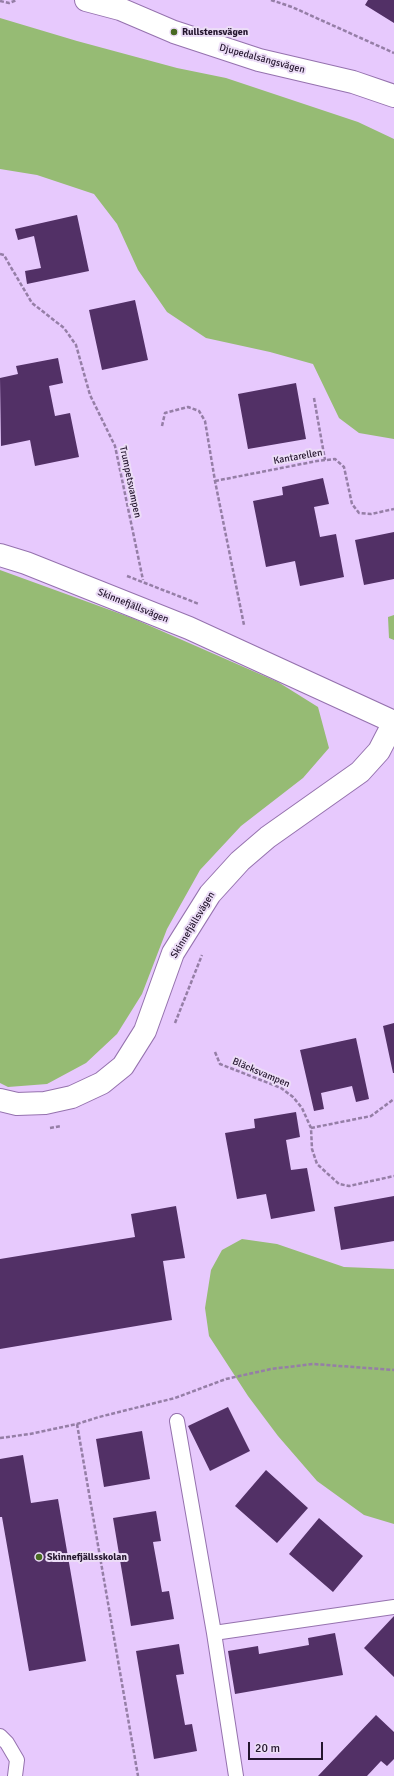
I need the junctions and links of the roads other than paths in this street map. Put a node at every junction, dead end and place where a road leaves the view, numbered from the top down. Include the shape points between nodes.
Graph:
1 (86, 0) edge
2 (394, 96) edge
3 (0, 555) edge
4 (394, 722) edge
5 (0, 1100) edge
6 (177, 1421) dead end
7 (394, 1607) edge
8 (214, 1633) junction
9 (0, 1736) edge
10 (15, 1776) edge
11 (236, 1776) edge

1 - 2 street, Djupedalsängsvägen via 120,9 174,32 259,60 353,82
3 - 4 street, Skinnefjällsvägen via 189,628
4 - 5 street, Skinnefjällsvägen via 380,751 360,772 268,836 240,861 210,894 173,953 145,1031 123,1066 102,1083 72,1097 45,1103 17,1104
6 - 8 lane
7 - 8 lane
8 - 11 lane
9 - 10 lane via 17,1760

